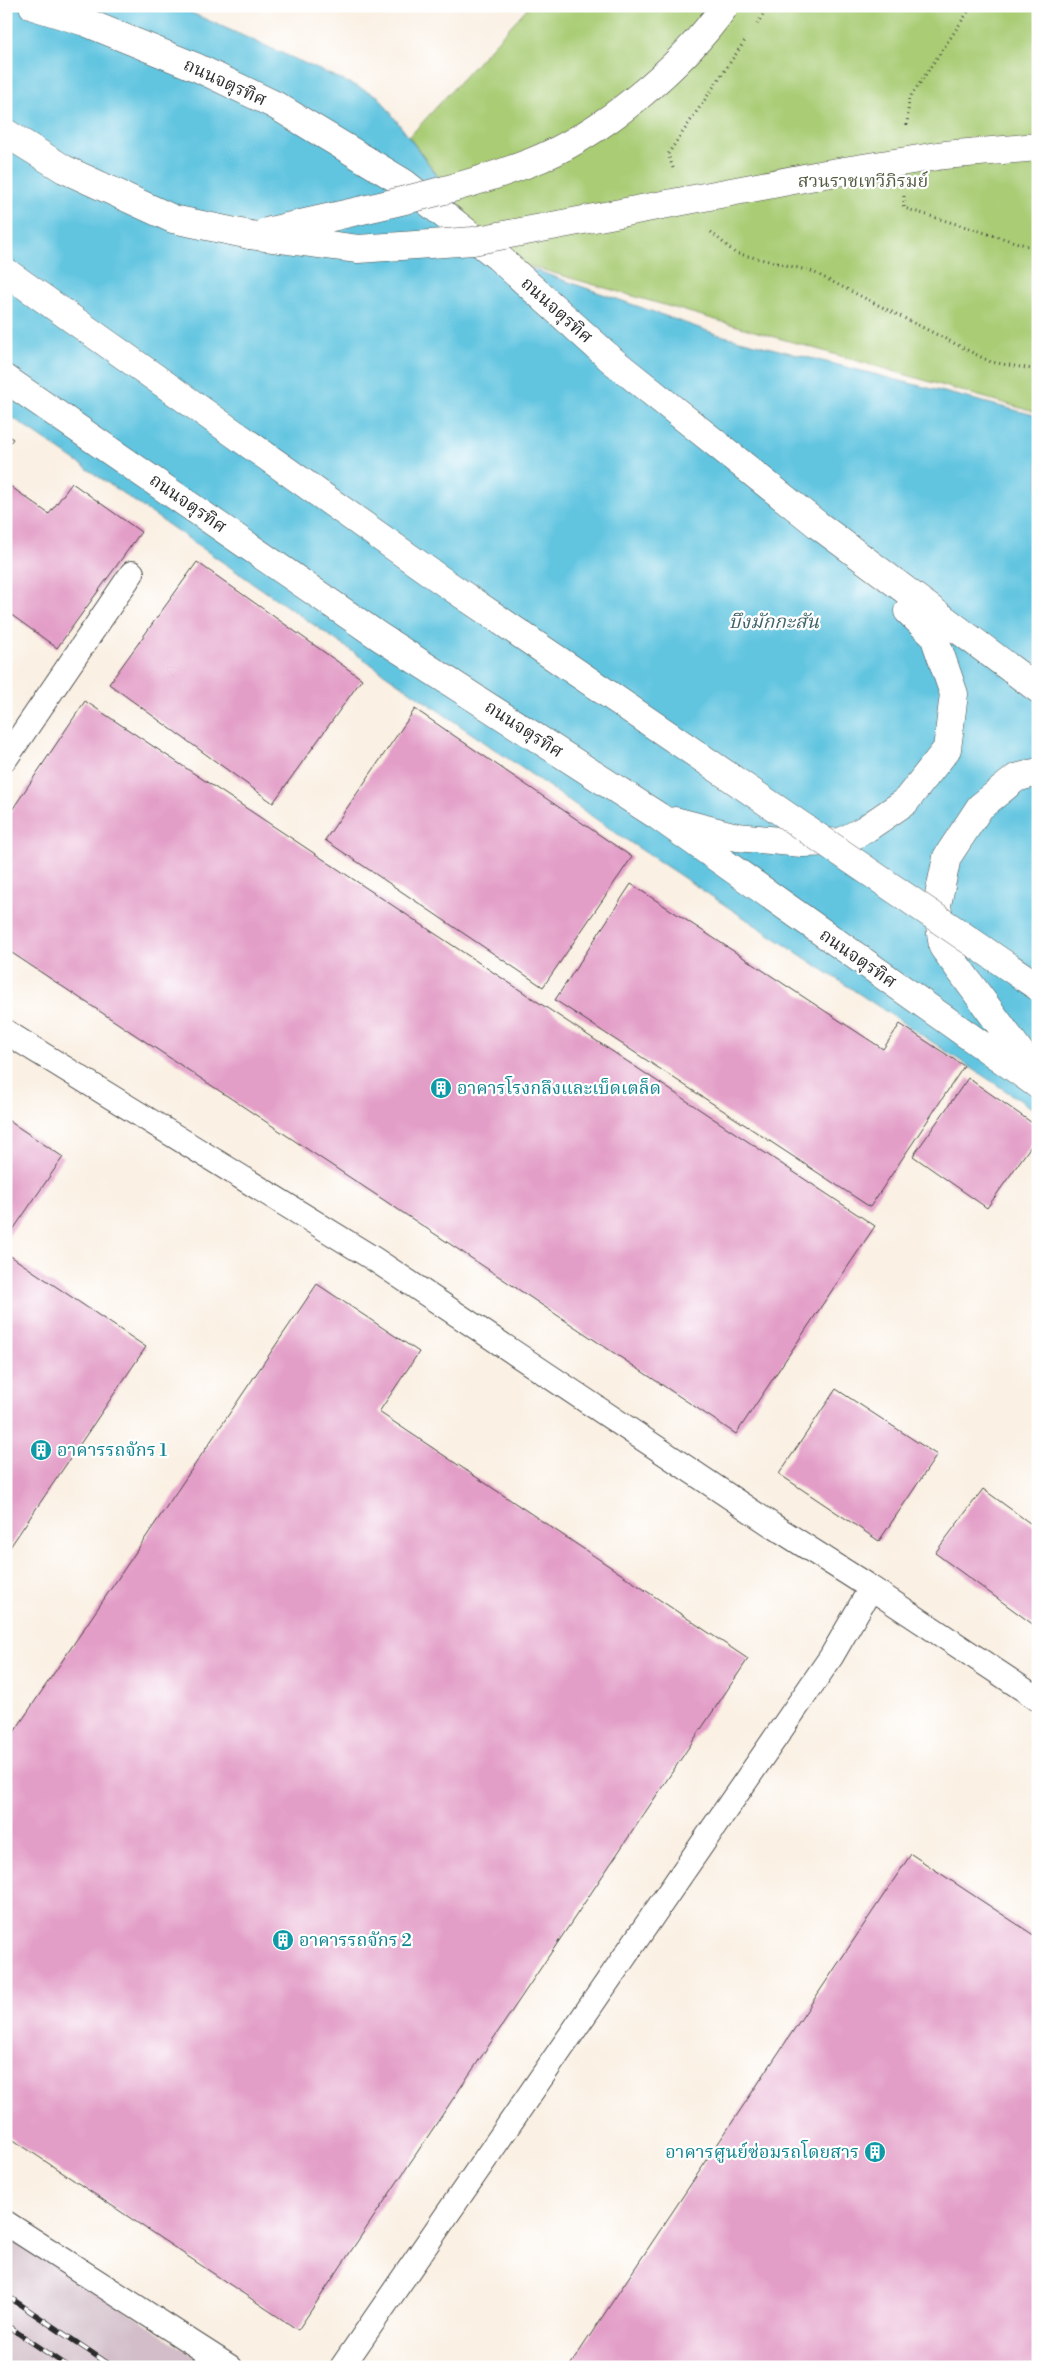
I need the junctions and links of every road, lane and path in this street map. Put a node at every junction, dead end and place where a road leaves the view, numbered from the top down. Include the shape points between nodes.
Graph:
1 (33, 6) edge
2 (724, 6) edge
3 (769, 6) edge
4 (6, 134) edge
5 (1038, 147) edge
6 (675, 171) dead end
7 (705, 227) dead end
8 (250, 235) junction
9 (6, 272) edge
10 (1038, 370) edge
11 (6, 379) edge
12 (818, 525) junction
13 (132, 573) dead end
14 (1038, 689) edge
15 (6, 758) edge
16 (1038, 772) edge
17 (658, 816) junction
18 (1038, 987) edge
19 (6, 1032) edge
20 (1038, 1076) edge
21 (1038, 1085) edge
22 (871, 1588) junction
23 (1038, 1700) edge
24 (6, 2223) edge
25 (230, 2367) edge
26 (342, 2367) edge

1 - 12 main road, ถนนจตุรทิศ, bridge via 85,22 198,68 275,105 404,183 498,257 613,361
2 - 8 main road, bridge via 710,27 663,74 604,124 530,162 431,194
3 - 6 path via 668,154
4 - 8 main road via 64,170 173,219
5 - 8 main road, bridge via 944,155 825,174 473,241 358,250
7 - 10 path via 735,253 810,271 991,362
9 - 18 main road, bridge via 440,580
11 - 17 main road, ถนนจตุรทิศ via 380,637
12 - 14 main road, ถนนจตุรทิศ
12 - 17 main road, bridge via 934,636 954,694 947,749 905,802 841,842 802,843 737,837
13 - 15 lane
16 - 20 main road via 1016,778 980,807 947,857 937,905 943,947
17 - 21 main road, ถนนจตุรทิศ
19 - 22 lane via 374,1259
22 - 23 lane
22 - 26 lane via 825,1665
24 - 25 lane

